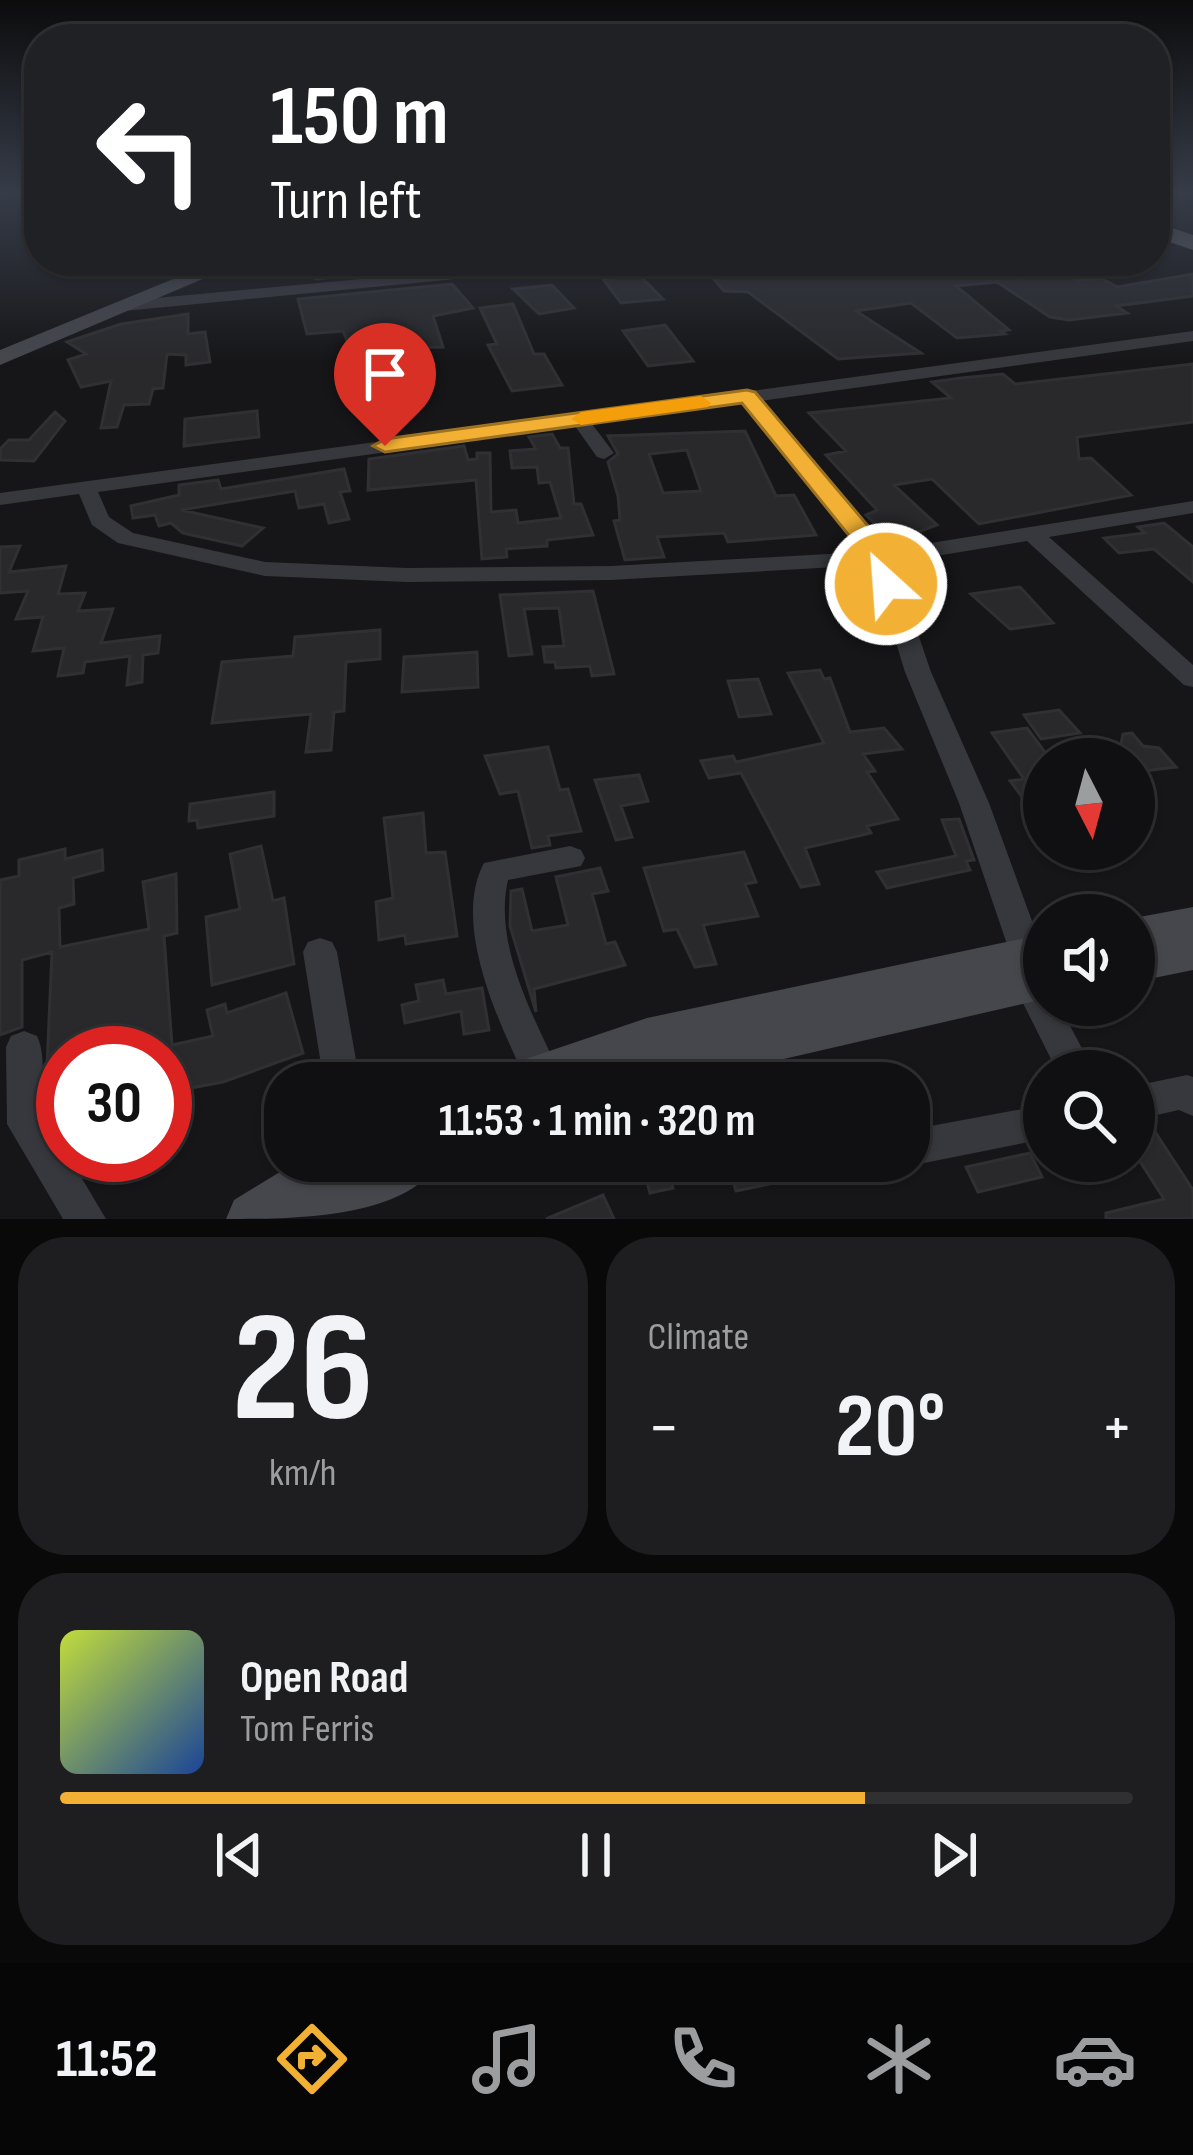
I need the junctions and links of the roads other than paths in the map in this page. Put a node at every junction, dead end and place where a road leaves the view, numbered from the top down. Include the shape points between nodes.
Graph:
1 (178, 276) edge
2 (198, 276) edge
3 (441, 276) edge
4 (124, 306) junction
5 (1193, 336) edge
6 (0, 347) edge
7 (0, 358) edge
8 (747, 396) junction
9 (578, 419) junction
10 (604, 454) dead end
11 (86, 487) junction
12 (0, 499) edge
13 (1193, 506) edge
14 (1032, 534) junction
15 (881, 558) junction
16 (1193, 679) edge
17 (571, 858) dead end
18 (1193, 925) edge
19 (1155, 932) edge
20 (1023, 933) edge
21 (1193, 951) edge
22 (320, 952) dead end
23 (1155, 959) edge
24 (1023, 970) edge
25 (1023, 971) edge
26 (24, 1047) dead end
27 (339, 1062) edge
28 (526, 1062) edge
29 (579, 1062) edge
30 (678, 1062) edge
31 (1155, 1099) edge
32 (1193, 1099) edge
33 (1023, 1126) edge
34 (930, 1144) edge
35 (313, 1182) edge
36 (375, 1182) edge
37 (86, 1219) edge
38 (254, 1219) edge
39 (310, 1219) edge

1 - 6 main road
2 - 4 main road
3 - 4 street
4 - 7 main road
5 - 8 street
8 - 9 street
8 - 15 street
9 - 10 street
9 - 11 street
11 - 12 street
11 - 15 street via 100,520 126,538 265,569 521,575
13 - 14 street
14 - 15 street
14 - 16 street
15 - 20 street
17 - 28 street via 495,871 491,880
18 - 19 main road
21 - 23 main road
22 - 27 street
24 - 29 main road via 647,1039
25 - 30 main road
26 - 37 street via 26,1124
31 - 32 street via 1187,1092
33 - 34 street
35 - 38 main road
36 - 39 main road

